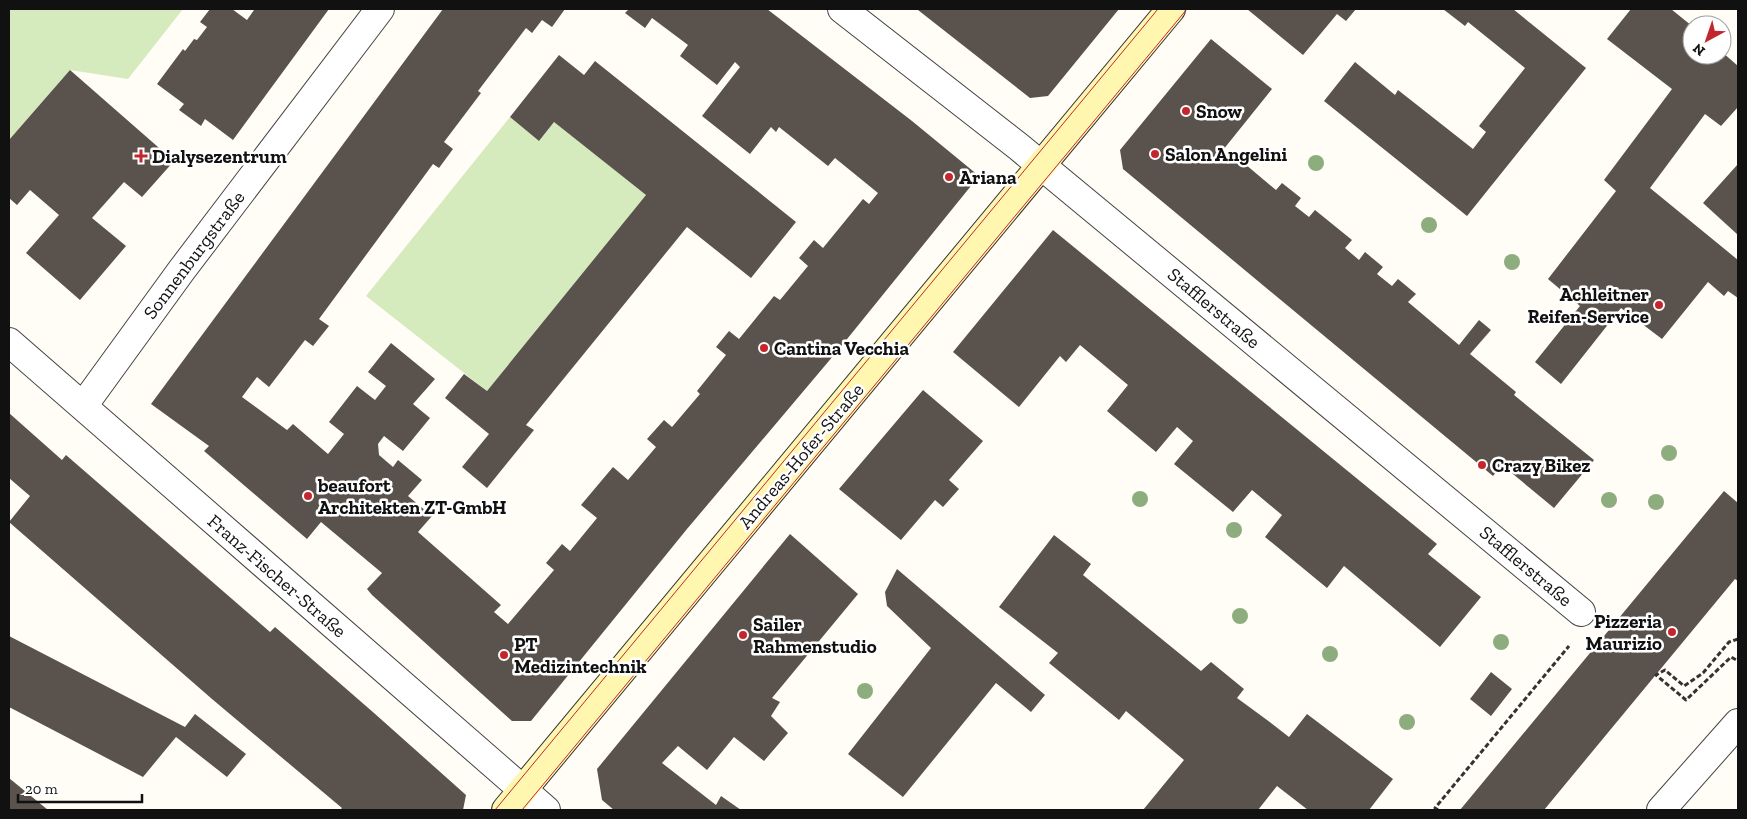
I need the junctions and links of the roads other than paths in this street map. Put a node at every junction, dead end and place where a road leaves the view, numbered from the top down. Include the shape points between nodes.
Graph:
1 (380, 9) edge
2 (842, 9) edge
3 (1171, 9) edge
4 (1040, 166) junction
5 (9, 342) edge
6 (83, 406) junction
7 (1581, 612) dead end
8 (1738, 723) edge
9 (515, 801) edge
10 (546, 810) edge
11 (1661, 810) edge

1 - 6 street, Sonnenburgstraße
2 - 4 street, Stafflerstraße
3 - 4 street, Andreas-Hofer-Straße
4 - 7 street, Stafflerstraße
4 - 9 street, Andreas-Hofer-Straße
5 - 6 street, Franz-Fischer-Straße
6 - 9 street, Franz-Fischer-Straße
8 - 11 street
9 - 10 street, Franz-Fischer-Straße

